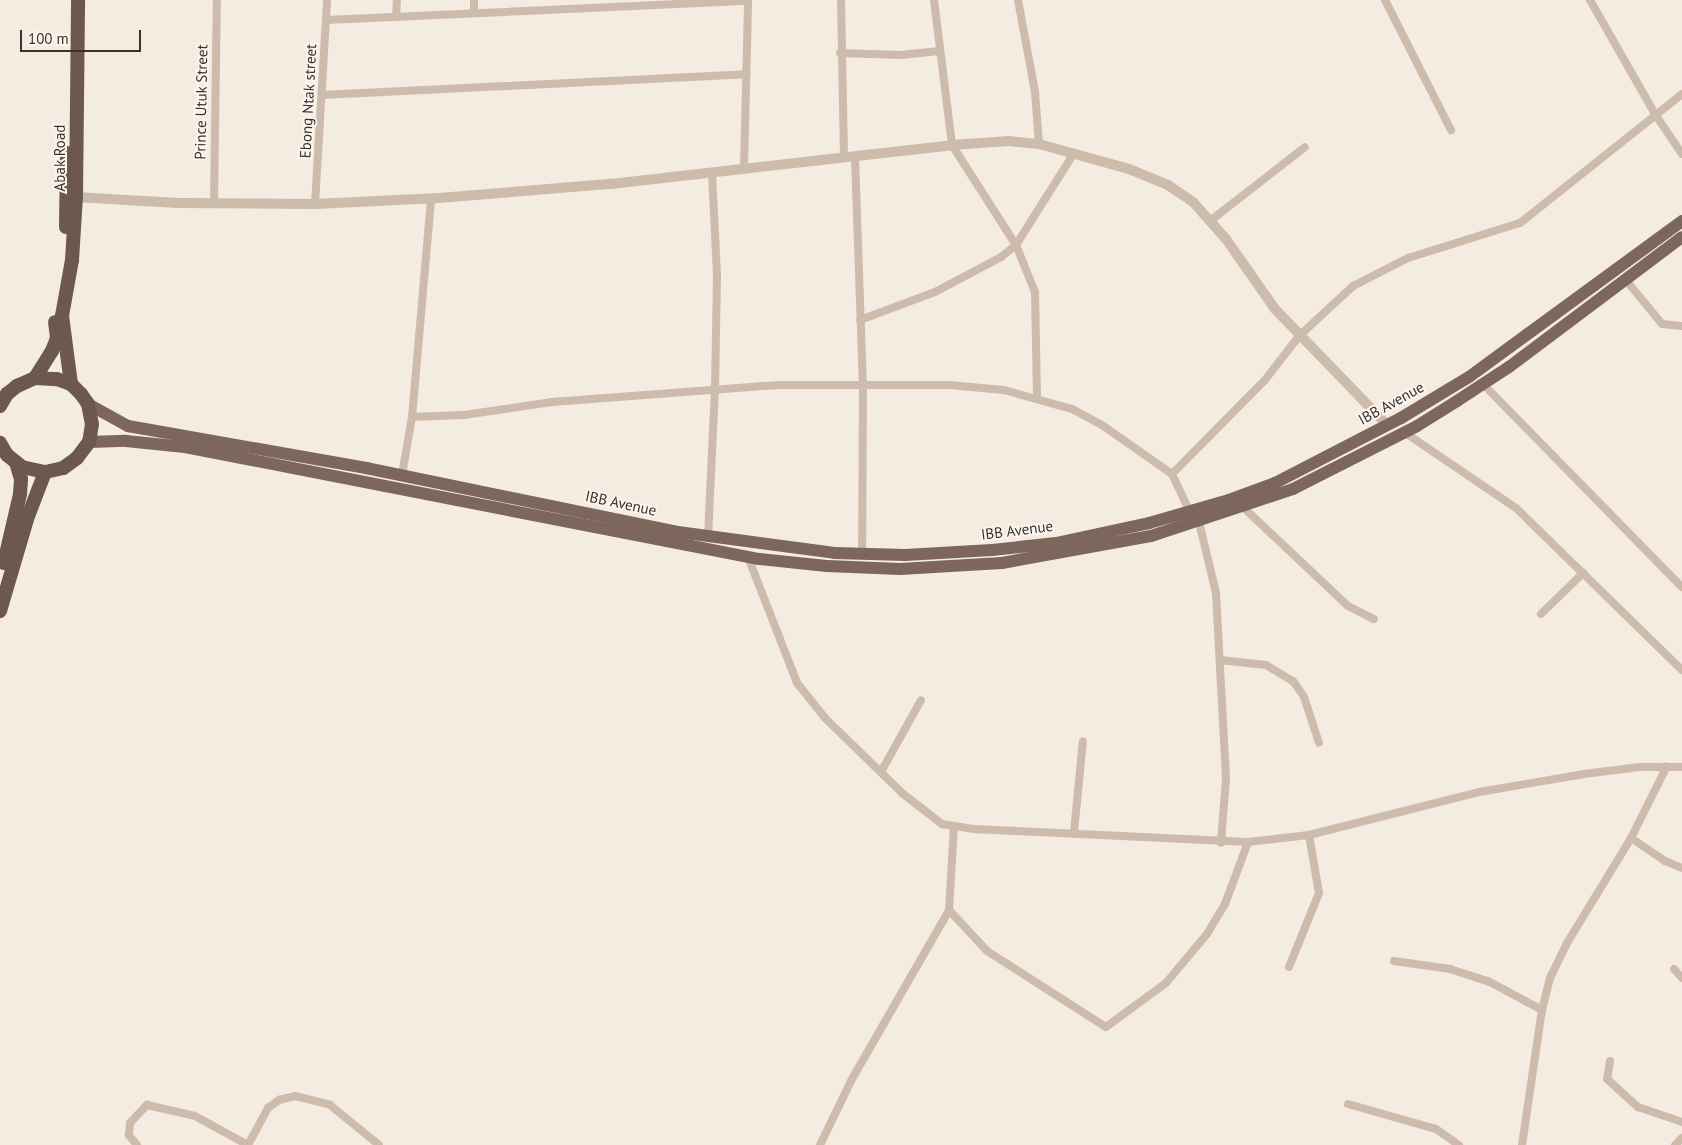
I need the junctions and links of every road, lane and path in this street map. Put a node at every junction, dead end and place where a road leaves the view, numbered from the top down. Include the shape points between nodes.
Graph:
1 (69, 0) edge
2 (78, 0) edge
3 (217, 0) edge
4 (328, 0) edge
5 (397, 0) edge
6 (474, 0) edge
7 (841, 0) edge
8 (934, 0) edge
9 (1018, 0) edge
10 (1385, 0) edge
11 (1590, 0) edge
12 (748, 1) edge
13 (679, 2) edge
14 (612, 3) edge
15 (474, 13) junction
16 (396, 17) junction
17 (326, 20) junction
18 (940, 52) junction
19 (840, 53) junction
20 (746, 74) junction
21 (1682, 94) edge
22 (322, 95) junction
23 (1655, 114) junction
24 (1451, 130) dead end
25 (1039, 144) junction
26 (952, 145) junction
27 (1305, 147) dead end
28 (1074, 153) junction
29 (1682, 154) edge
30 (849, 158) junction
31 (744, 169) junction
32 (712, 173) junction
33 (76, 197) junction
34 (431, 198) junction
35 (214, 204) junction
36 (315, 204) junction
37 (1682, 220) edge
38 (1210, 221) junction
39 (1682, 237) edge
40 (1016, 245) junction
41 (1625, 279) junction
42 (58, 314) junction
43 (860, 320) junction
44 (1682, 326) edge
45 (1299, 336) junction
46 (35, 378) junction
47 (71, 384) junction
48 (1483, 384) junction
49 (863, 386) junction
50 (715, 390) junction
51 (1037, 396) junction
52 (2, 399) edge
53 (88, 404) junction
54 (412, 416) junction
55 (1387, 425) junction
56 (1404, 432) junction
57 (88, 442) junction
58 (0, 443) edge
59 (16, 463) junction
60 (45, 472) junction
61 (1172, 474) junction
62 (402, 475) junction
63 (1244, 508) junction
64 (1190, 512) junction
65 (1199, 522) junction
66 (708, 536) junction
67 (862, 554) junction
68 (748, 557) junction
69 (1583, 572) junction
70 (0, 577) edge
71 (1682, 587) edge
72 (0, 611) edge
73 (1540, 614) dead end
74 (1374, 619) dead end
75 (1220, 660) junction
76 (1682, 670) edge
77 (921, 700) dead end
78 (1082, 741) dead end
79 (1319, 743) dead end
80 (1667, 766) junction
81 (1682, 767) edge
82 (882, 772) junction
83 (954, 826) junction
84 (1074, 832) junction
85 (1309, 834) junction
86 (1631, 838) junction
87 (1248, 842) junction
88 (1221, 843) junction
89 (1682, 868) edge
90 (949, 910) junction
91 (1394, 961) dead end
92 (1289, 967) dead end
93 (1674, 969) dead end
94 (1682, 978) edge
95 (1542, 1010) junction
96 (1610, 1061) dead end
97 (1348, 1104) dead end
98 (1682, 1122) edge
99 (1682, 1138) edge
100 (137, 1145) edge
101 (248, 1145) edge
102 (379, 1145) edge
103 (820, 1145) edge
104 (1459, 1145) edge
105 (1522, 1145) edge
106 (1675, 1145) edge

1 - 42 highway, Abak Road via 66,228
2 - 33 highway, Abak Road
3 - 35 street, Prince Utuk Street
4 - 17 street, Ebong Ntak street
5 - 16 street
6 - 15 street
7 - 19 street
8 - 18 street
9 - 25 street via 1035,92
10 - 24 street
11 - 23 street
12 - 13 street
12 - 20 street
13 - 14 street
14 - 15 street
15 - 16 street
16 - 17 street
17 - 22 street, Ebong Ntak street
18 - 19 street via 900,55
18 - 26 street
19 - 30 street
20 - 22 street
20 - 31 street
21 - 23 street
22 - 36 street, Ebong Ntak street
23 - 29 street
23 - 45 street via 1520,223 1408,258 1372,275 1338,298
25 - 26 street via 1009,141
25 - 28 street
26 - 30 street
26 - 40 street
27 - 38 street
28 - 38 street via 1130,169 1168,186 1193,202
28 - 40 street
30 - 31 street
30 - 43 street
31 - 32 street
32 - 34 street
32 - 50 street via 717,274
33 - 35 street
33 - 42 highway, Abak Road via 72,260
34 - 36 street
34 - 54 street
35 - 36 street
37 - 55 main road, IBB Avenue via 1469,377
38 - 45 street
39 - 41 main road
40 - 43 street via 1001,257 935,292
40 - 51 street via 1035,292
41 - 44 street via 1662,324
41 - 48 main road
42 - 46 highway via 57,338 52,352
42 - 47 highway
43 - 49 street
45 - 55 street
45 - 61 street via 1265,380
46 - 47 highway via 57,379
46 - 52 highway
47 - 53 highway
48 - 56 main road
48 - 71 street
49 - 50 street via 779,385
49 - 51 street via 949,385
49 - 67 street
50 - 54 street via 552,402 464,415
50 - 66 street
51 - 61 street via 1102,425
53 - 57 highway via 92,424
53 - 62 main road, IBB Avenue via 128,426
54 - 62 street
55 - 64 main road, IBB Avenue via 1275,483
56 - 63 main road via 1293,489
56 - 69 street via 1516,508
57 - 60 highway via 77,458 63,468
57 - 68 main road via 185,447
58 - 59 highway
59 - 60 highway
59 - 70 highway via 21,479 17,517
60 - 72 highway via 27,519
61 - 64 street
62 - 66 main road, IBB Avenue
63 - 65 main road
63 - 74 street via 1348,606
64 - 67 main road, IBB Avenue via 1056,543 942,554
65 - 68 main road via 1097,547 967,566 844,567
65 - 75 street via 1216,593
66 - 67 main road, IBB Avenue via 802,550
68 - 82 street via 797,683 825,718
69 - 73 street
69 - 76 street
75 - 79 street via 1266,665 1293,681 1304,697
75 - 88 street via 1226,778
77 - 82 street
78 - 84 street
80 - 81 street
80 - 85 street via 1584,774 1479,792
80 - 86 street
82 - 83 street via 932,818
83 - 84 street
83 - 90 street
84 - 88 street
85 - 87 street
85 - 92 street via 1319,893
86 - 89 street via 1665,861
86 - 95 street via 1567,943 1550,978
87 - 88 street
87 - 90 street via 1225,904 1207,934 1166,983 1106,1027 987,951
90 - 103 street via 857,1070
91 - 95 street via 1450,969 1488,981
93 - 94 street
95 - 105 street
96 - 98 street via 1607,1079 1638,1107
97 - 104 street via 1436,1129
99 - 106 street
100 - 101 street via 129,1135 130,1123 148,1105 195,1116
101 - 102 street via 268,1108 279,1100 294,1096 330,1105

